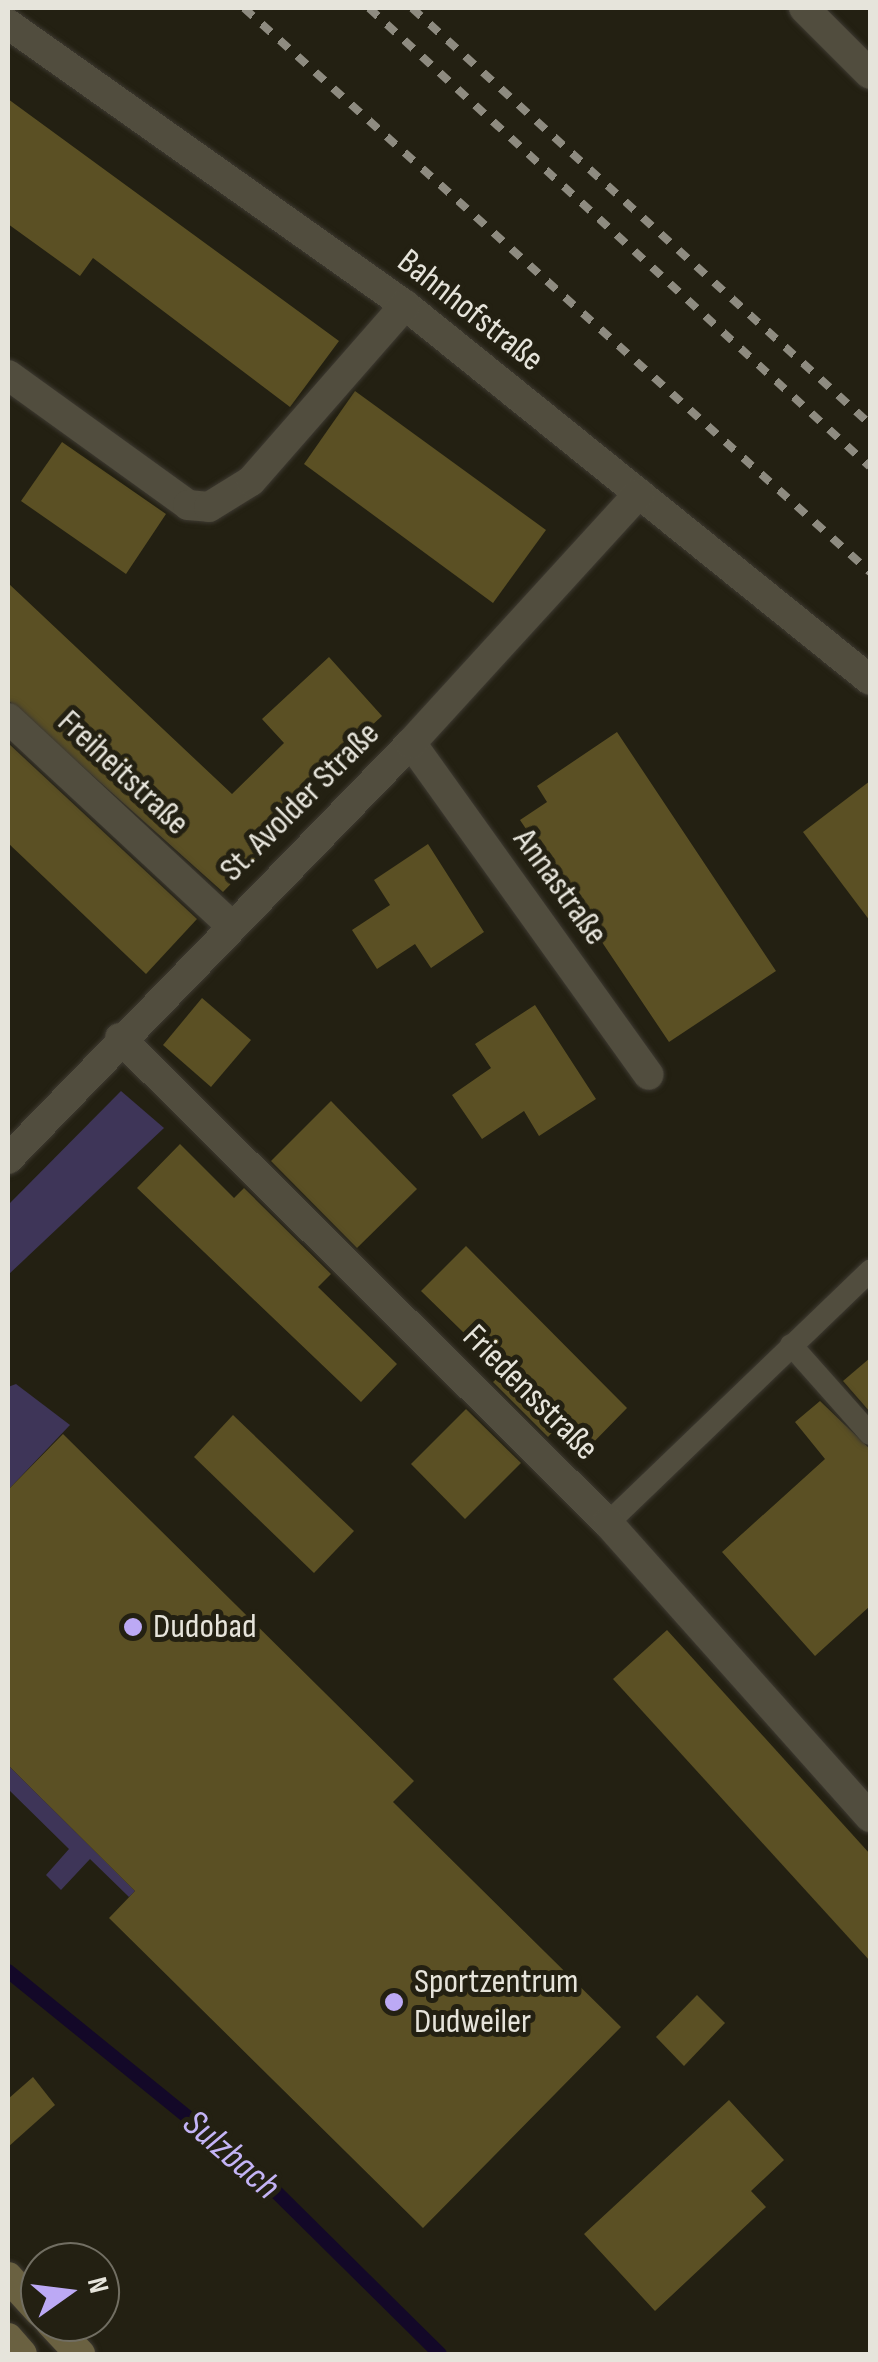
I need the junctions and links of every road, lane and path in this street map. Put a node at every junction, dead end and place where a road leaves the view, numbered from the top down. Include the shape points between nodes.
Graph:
1 (804, 8) edge
2 (8, 24) edge
3 (870, 74) edge
4 (404, 305) junction
5 (8, 375) edge
6 (638, 492) junction
7 (870, 680) edge
8 (8, 718) edge
9 (411, 743) junction
10 (230, 925) junction
11 (120, 1038) junction
12 (649, 1075) dead end
13 (8, 1159) edge
14 (870, 1271) edge
15 (791, 1344) junction
16 (870, 1434) edge
17 (608, 1523) junction
18 (870, 1816) edge
19 (8, 2338) edge
20 (22, 2354) edge

1 - 3 street
2 - 4 street, Bahnhofstraße
4 - 5 street via 251,482 209,507 188,505
4 - 6 street, Bahnhofstraße
6 - 7 street, Bahnhofstraße
6 - 9 street, St. Avolder Straße
8 - 10 street, Freiheitstraße
9 - 10 street, St. Avolder Straße
9 - 12 street, Annastraße
10 - 11 street, St. Avolder Straße
11 - 13 street, St. Avolder Straße
11 - 17 street, Friedensstraße
14 - 15 lane
15 - 16 lane
15 - 17 lane
17 - 18 street, Friedensstraße
19 - 20 main road

